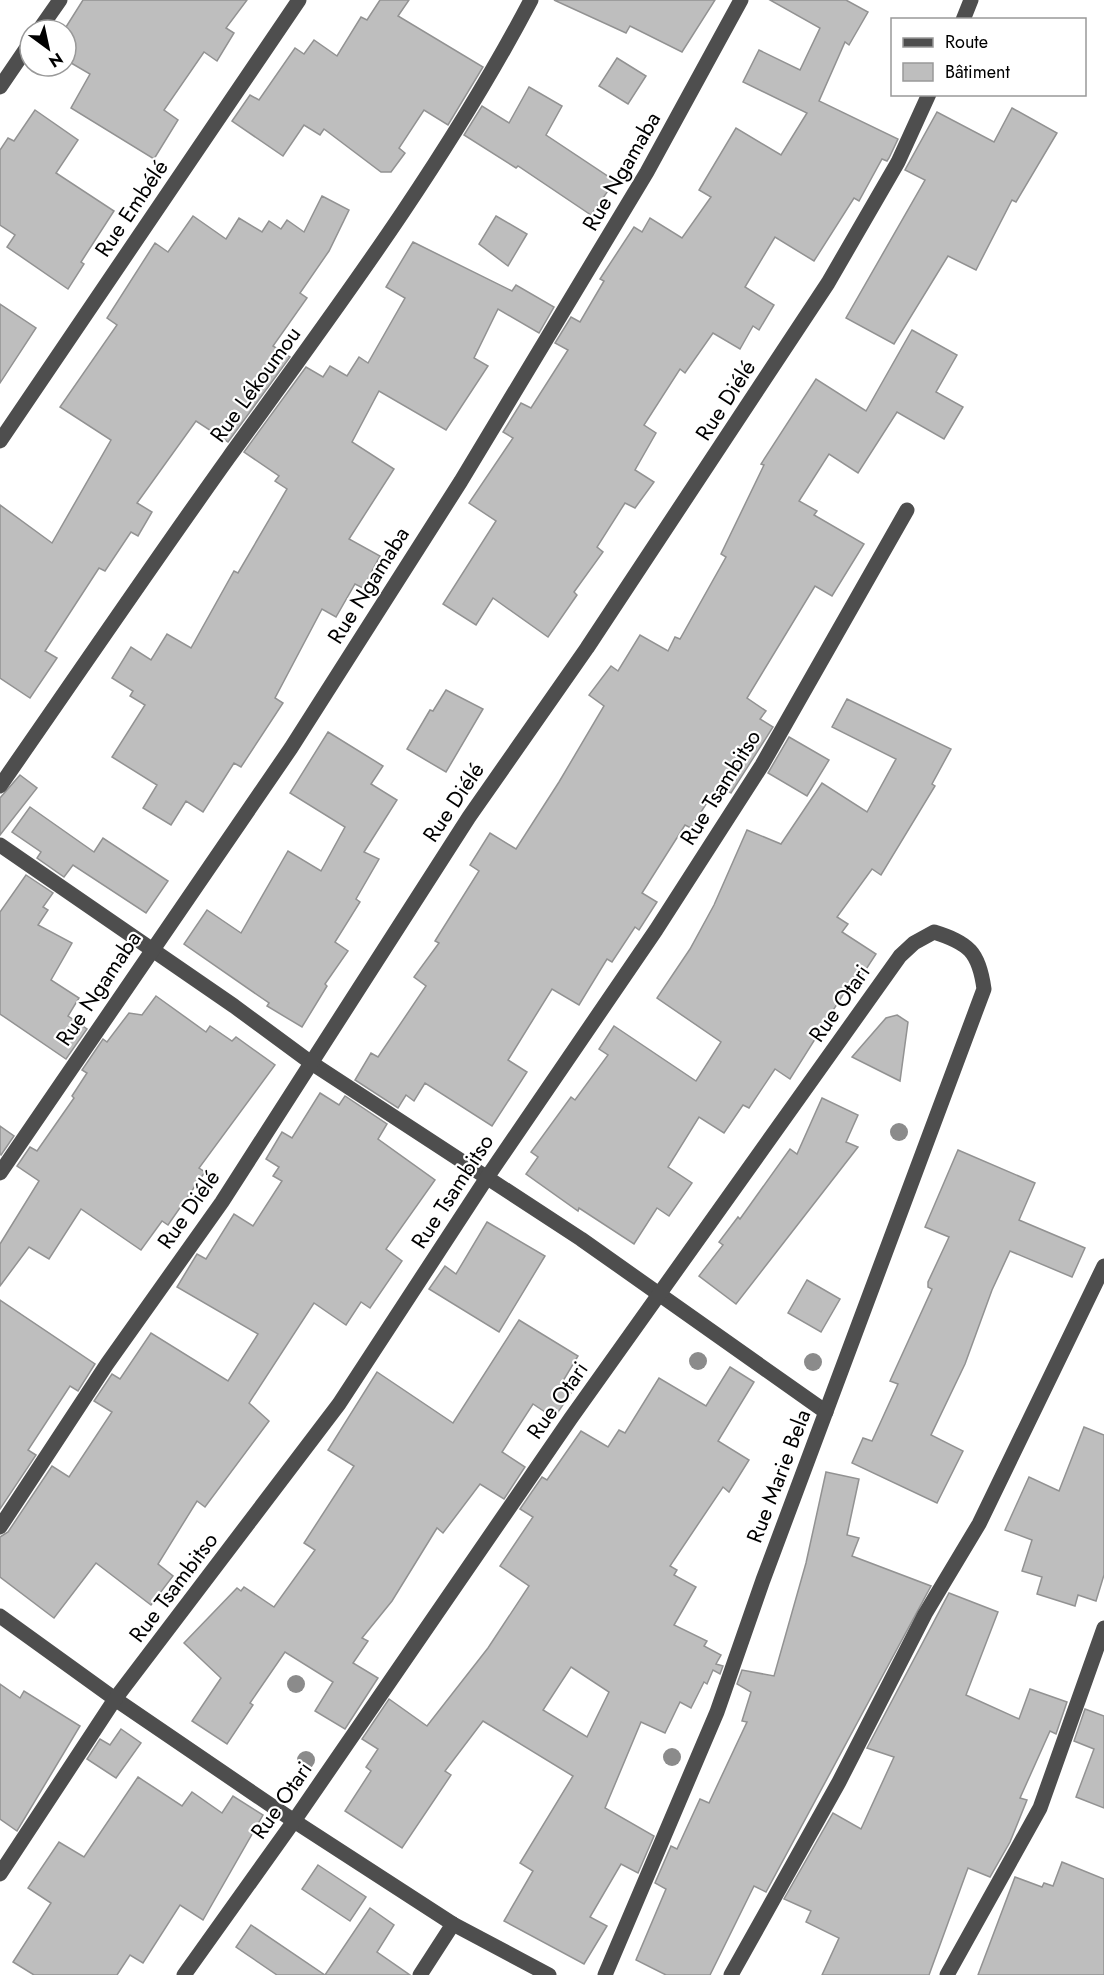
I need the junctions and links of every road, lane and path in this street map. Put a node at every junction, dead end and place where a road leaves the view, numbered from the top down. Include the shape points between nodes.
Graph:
1 (60, 0) edge
2 (299, 0) edge
3 (531, 0) edge
4 (741, 0) edge
5 (971, 0) edge
6 (47, 18) edge
7 (964, 18) edge
8 (18, 61) edge
9 (0, 87) edge
10 (928, 96) edge
11 (0, 441) edge
12 (908, 510) dead end
13 (0, 786) edge
14 (0, 845) edge
15 (151, 949) junction
16 (984, 989) joint
17 (310, 1062) junction
18 (0, 1173) edge
19 (488, 1176) junction
20 (1104, 1266) edge
21 (659, 1295) junction
22 (826, 1412) junction
23 (0, 1527) edge
24 (0, 1616) edge
25 (1104, 1628) edge
26 (115, 1700) junction
27 (294, 1821) junction
28 (0, 1874) edge
29 (453, 1924) junction
30 (184, 1975) edge
31 (420, 1975) edge
32 (549, 1975) edge
33 (606, 1975) edge
34 (731, 1975) edge
35 (947, 1975) edge

1 - 6 street
2 - 11 street, Rue Embélé
3 - 13 street, Rue Lékoumou via 467,115 342,302
4 - 15 street, Rue Ngamaba via 647,172 461,482 291,748
5 - 7 street
8 - 9 street
10 - 17 street, Rue Diélé via 898,162 828,283 593,638 469,817
12 - 19 street, Rue Tsambitso via 762,765 656,930
14 - 15 street
15 - 17 street
15 - 18 street, Rue Ngamaba
16 - 21 street, Rue Otari via 981,969 971,948 954,938 934,932 900,956
16 - 22 street, Rue Marie Bela
17 - 19 street
17 - 23 street, Rue Diélé via 222,1202 107,1364
19 - 21 street
19 - 26 street, Rue Tsambitso via 339,1404
20 - 34 street via 979,1524 925,1614 839,1782
21 - 22 street
21 - 27 street, Rue Otari
22 - 33 street, Rue Marie Bela via 717,1712
24 - 26 street
25 - 35 street via 1040,1808
26 - 27 street
26 - 28 street, Rue Tsambitso
27 - 29 street
27 - 30 street, Rue Otari
29 - 31 street
29 - 32 street

